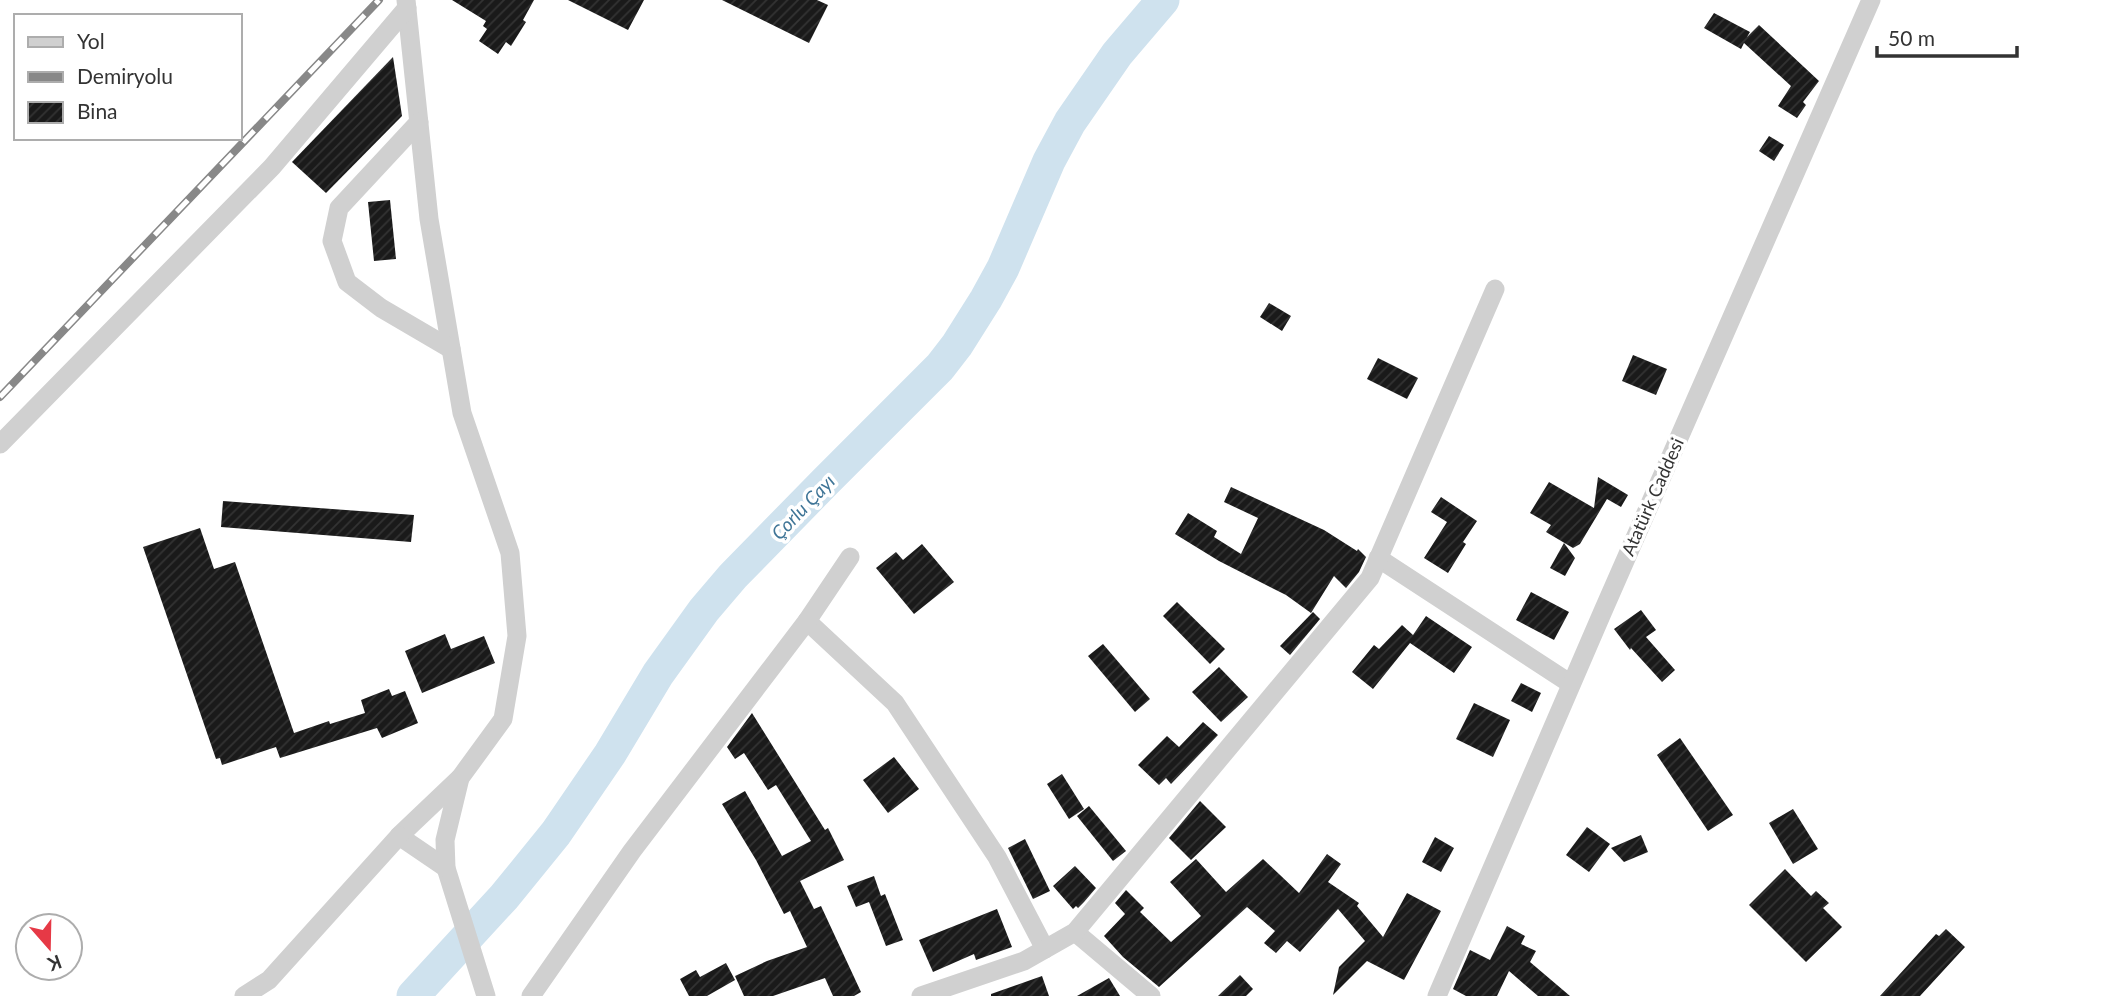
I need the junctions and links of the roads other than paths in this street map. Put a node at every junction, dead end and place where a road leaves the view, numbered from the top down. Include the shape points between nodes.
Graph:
1 (1871, 0) edge
2 (407, 4) edge
3 (419, 122) junction
4 (1495, 289) dead end
5 (451, 349) junction
6 (0, 444) edge
7 (850, 557) dead end
8 (1378, 558) junction
9 (807, 621) junction
10 (1571, 684) junction
11 (460, 778) junction
12 (398, 836) junction
13 (446, 868) junction
14 (1060, 941) junction
15 (244, 996) edge
16 (486, 996) edge
17 (531, 996) edge
18 (921, 996) edge
19 (1151, 996) edge
20 (1437, 996) edge

1 - 10 street, Atatürk Caddesi
2 - 3 street
2 - 6 street via 272,167
3 - 5 street via 429,219
3 - 5 street via 340,208 332,242 347,282
4 - 8 street
5 - 11 street via 462,414 510,553 517,636 503,719
7 - 9 street
8 - 10 street
8 - 14 street via 1370,578
9 - 14 street via 895,703 997,857 1032,924
9 - 17 street via 632,851
10 - 20 street, Atatürk Caddesi
11 - 12 street
11 - 13 street via 445,839
12 - 13 street
12 - 15 street via 270,980
13 - 16 street
14 - 18 street via 1024,961
14 - 19 street

